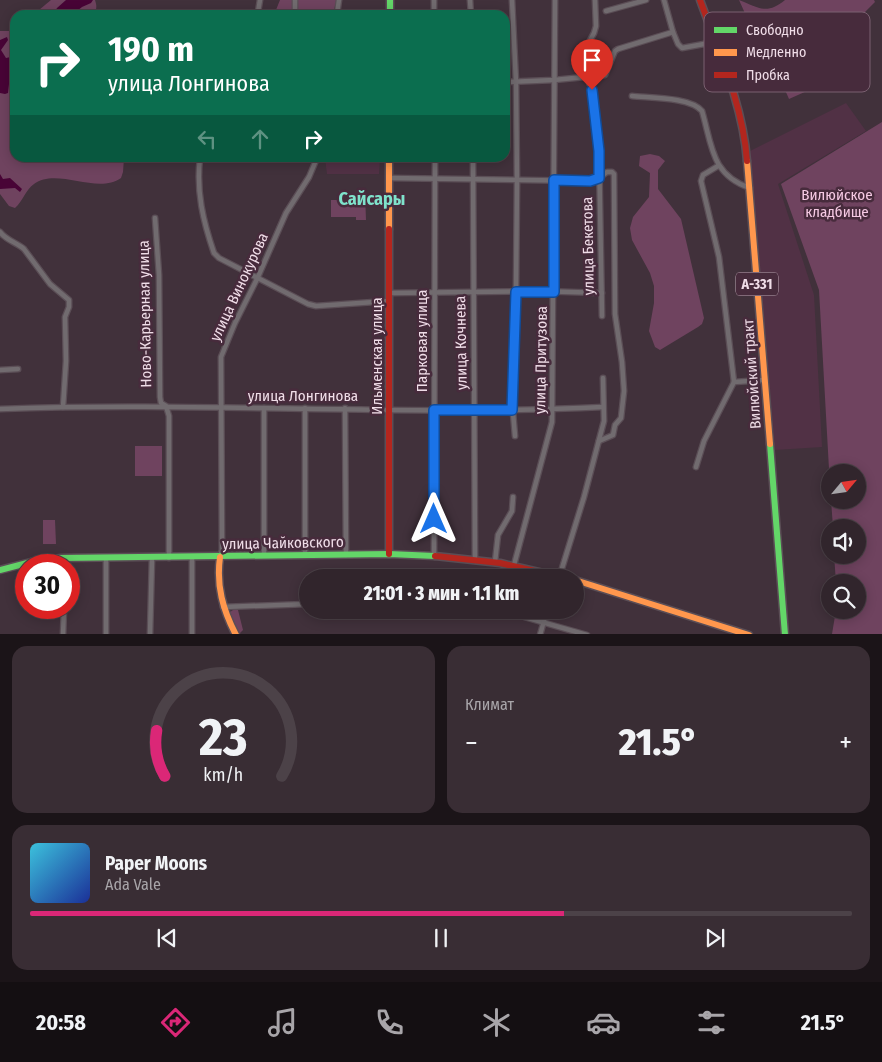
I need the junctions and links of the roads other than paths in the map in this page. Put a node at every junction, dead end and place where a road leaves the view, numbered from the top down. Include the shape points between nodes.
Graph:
1 (512, 0) edge
2 (555, 0) edge
3 (595, 0) edge
4 (646, 0) edge
5 (664, 0) edge
6 (700, 0) edge
7 (606, 11) dead end
8 (704, 12) edge
9 (674, 32) junction
10 (704, 44) edge
11 (587, 78) junction
12 (554, 80) junction
13 (510, 82) edge
14 (516, 82) junction
15 (733, 92) edge
16 (632, 96) dead end
17 (200, 162) edge
18 (315, 162) edge
19 (389, 162) edge
20 (435, 162) edge
21 (473, 162) edge
22 (718, 166) junction
23 (389, 178) junction
24 (435, 178) junction
25 (599, 178) junction
26 (473, 180) junction
27 (554, 180) junction
28 (517, 181) junction
29 (750, 188) junction
30 (154, 218) dead end
31 (0, 232) edge
32 (257, 279) junction
33 (473, 292) junction
34 (516, 292) junction
35 (554, 292) junction
36 (389, 293) junction
37 (434, 293) junction
38 (602, 294) junction
39 (389, 301) junction
40 (602, 316) dead end
41 (18, 369) dead end
42 (0, 370) edge
43 (602, 378) dead end
44 (765, 380) junction
45 (734, 382) junction
46 (166, 406) junction
47 (63, 407) junction
48 (603, 407) junction
49 (264, 408) junction
50 (305, 408) junction
51 (345, 408) junction
52 (0, 409) edge
53 (222, 409) junction
54 (390, 409) junction
55 (434, 410) junction
56 (474, 410) junction
57 (512, 410) junction
58 (553, 410) junction
59 (514, 436) dead end
60 (598, 441) junction
61 (696, 467) dead end
62 (513, 497) dead end
63 (388, 554) junction
64 (305, 555) junction
65 (346, 555) junction
66 (434, 555) junction
67 (264, 556) junction
68 (192, 557) junction
69 (220, 557) junction
70 (106, 558) junction
71 (152, 558) junction
72 (169, 558) junction
73 (475, 558) junction
74 (80, 560) edge
75 (495, 562) junction
76 (514, 565) junction
77 (15, 566) edge
78 (530, 569) edge
79 (564, 569) edge
80 (0, 570) edge
81 (584, 583) edge
82 (299, 604) edge
83 (223, 607) junction
84 (64, 619) edge
85 (533, 619) edge
86 (545, 619) edge
87 (544, 622) junction
88 (63, 634) edge
89 (106, 634) edge
90 (150, 634) edge
91 (192, 634) edge
92 (236, 634) edge
93 (540, 634) edge
94 (587, 634) edge
95 (749, 634) edge
96 (784, 634) edge

1 - 14 street
2 - 12 street, улица Притузова
3 - 11 street, улица Бекетова via 594,33 585,54
4 - 7 street
5 - 9 street
6 - 8 main road, Вилюйский тракт / А-331
9 - 10 street via 682,48
9 - 11 street via 618,49 605,75
11 - 12 street
11 - 25 street, улица Бекетова via 592,90
12 - 14 street
12 - 27 street, улица Притузова
13 - 14 street
14 - 28 street
15 - 29 main road, Вилюйский тракт / А-331 via 744,128
16 - 22 street via 667,99 698,107 702,111
17 - 32 street via 200,204 214,253
18 - 32 street, улица Винокурова via 286,213
19 - 23 main road, Ильменская улица
20 - 24 street, Парковая улица
21 - 26 street, улица Кочнева
22 - 29 street via 732,181
22 - 45 street via 703,175 701,181 719,257
23 - 24 street
23 - 36 main road, Ильменская улица
24 - 26 street
24 - 37 street, Парковая улица
25 - 27 street via 590,181
25 - 38 street, улица Бекетова
25 - 60 street via 606,172 614,174 615,314 624,391 622,414 614,432 611,437
26 - 28 street
26 - 33 street, улица Кочнева
27 - 28 street
27 - 35 street, улица Притузова
28 - 34 street
29 - 44 main road, Вилюйский тракт / А-331
30 - 46 street, Ново-Карьерная улица via 160,275 160,397
31 - 47 street via 24,249 50,284 69,300 65,317
32 - 39 street via 316,306
32 - 53 street, улица Винокурова via 221,357
33 - 34 street
33 - 37 street
33 - 56 street, улица Кочнева
34 - 35 street
34 - 57 street
35 - 38 street
35 - 58 street, улица Притузова
36 - 37 street
36 - 39 main road, Ильменская улица
37 - 55 street, Парковая улица
38 - 40 street, улица Бекетова
39 - 54 main road, Ильменская улица
41 - 42 street
43 - 48 street
44 - 45 street
44 - 96 main road, Вилюйский тракт / А-331
45 - 61 street via 704,441
46 - 47 street, улица Лонгинова
46 - 53 street, улица Лонгинова
46 - 72 street, Ново-Карьерная улица via 169,416
47 - 52 street, улица Лонгинова
48 - 58 street, улица Лонгинова
48 - 60 street via 604,421
49 - 50 street, улица Лонгинова
49 - 53 street, улица Лонгинова
49 - 67 street
50 - 51 street, улица Лонгинова
50 - 64 street
51 - 54 street, улица Лонгинова
51 - 65 street
53 - 69 street, улица Винокурова
54 - 55 street, улица Лонгинова
54 - 63 main road, Ильменская улица
55 - 56 street, улица Лонгинова
55 - 66 street, Парковая улица
56 - 57 street, улица Лонгинова
56 - 73 street, улица Кочнева
57 - 58 street, улица Лонгинова
57 - 59 street
58 - 76 street, улица Притузова
60 - 79 street
62 - 75 street via 512,511 498,535
63 - 65 main road, улица Чайковского
63 - 66 main road, улица Чайковского
64 - 65 main road, улица Чайковского
64 - 67 main road, улица Чайковского
66 - 73 main road, улица Чайковского
67 - 69 main road, улица Чайковского
68 - 69 main road, улица Чайковского
68 - 72 main road, улица Чайковского
68 - 91 street
69 - 83 main road via 219,594
70 - 71 main road, улица Чайковского
70 - 74 main road, улица Чайковского
70 - 89 street
71 - 72 main road, улица Чайковского
71 - 90 street
73 - 75 main road, улица Чайковского
75 - 76 main road, улица Чайковского
76 - 78 main road, улица Чайковского
77 - 80 main road, улица Чайковского
81 - 95 main road
82 - 83 street
83 - 92 main road
84 - 88 street
85 - 87 street
86 - 87 street
87 - 93 street
87 - 94 street

